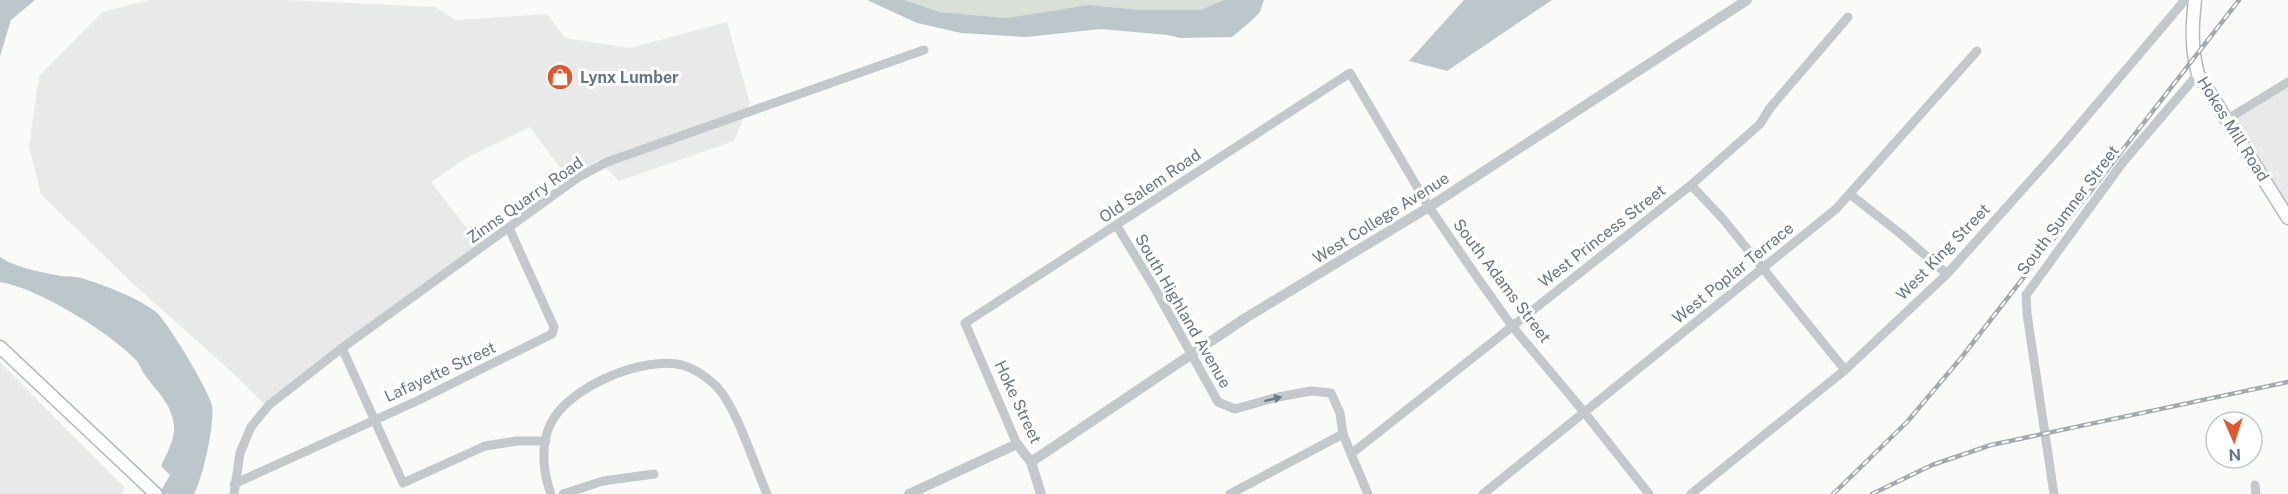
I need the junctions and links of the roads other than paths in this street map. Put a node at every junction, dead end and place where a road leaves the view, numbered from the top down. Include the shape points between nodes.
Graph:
1 (1747, 0) edge
2 (2185, 0) edge
3 (2195, 0) edge
4 (1848, 17) dead end
5 (924, 50) dead end
6 (1977, 51) dead end
7 (1350, 73) joint
8 (2198, 74) junction
9 (2288, 82) edge
10 (2226, 120) junction
11 (1691, 185) junction
12 (1851, 195) junction
13 (1429, 207) junction
14 (2288, 218) edge
15 (1117, 226) junction
16 (509, 228) junction
17 (1763, 268) junction
18 (1947, 274) junction
19 (965, 323) joint
20 (1512, 326) junction
21 (0, 347) edge
22 (342, 348) junction
23 (1193, 355) junction
24 (1845, 370) junction
25 (1584, 412) junction
26 (375, 419) junction
27 (1343, 434) junction
28 (546, 441) junction
29 (1017, 444) junction
30 (1351, 454) junction
31 (1031, 462) junction
32 (654, 474) dead end
33 (234, 489) edge
34 (156, 494) edge
35 (551, 494) edge
36 (563, 494) edge
37 (767, 494) edge
38 (909, 494) edge
39 (1041, 494) edge
40 (1230, 494) edge
41 (1368, 494) edge
42 (1483, 494) edge
43 (1649, 494) edge
44 (1691, 494) edge
45 (2054, 494) edge

1 - 13 street, West College Avenue
2 - 18 street, West King Street
3 - 8 main road, Hokes Mill Road via 2192,47
4 - 11 street, West Princess Street via 1760,124
5 - 16 street, Zinns Quarry Road via 607,162 577,178
6 - 12 street, West Poplar Terrace
7 - 13 street, South Adams Street
7 - 15 street, Old Salem Road
8 - 10 main road, Hokes Mill Road
8 - 45 street, South Sumner Street via 2123,162 2025,295
9 - 10 street
10 - 14 main road, Hokes Mill Road
11 - 17 street
11 - 20 street, West Princess Street
12 - 17 street, West Poplar Terrace
12 - 18 street
13 - 20 street, South Adams Street
13 - 23 street, West College Avenue via 1247,317
15 - 19 street, Old Salem Road
15 - 23 street, South Highland Avenue
16 - 22 street, Zinns Quarry Road
16 - 26 street, Lafayette Street via 554,327 552,334
17 - 24 street
17 - 25 street, West Poplar Terrace
18 - 24 street, West King Street
19 - 29 street, Hoke Street
20 - 25 street, South Adams Street
20 - 30 street, West Princess Street
21 - 34 main road
22 - 26 street
22 - 33 street, Zinns Quarry Road via 269,405 251,427 240,453
23 -> 27 street, South Highland Avenue via 1218,402 1236,409 1278,397 1330,393 1340,413
23 - 31 street, West College Avenue
24 - 44 street, West King Street
25 - 42 street, West Poplar Terrace
25 - 43 street, South Adams Street
26 - 28 street via 403,483 485,446
26 - 33 street, Lafayette Street
27 - 30 street, South Highland Avenue
27 - 40 street
28 - 35 street via 543,468
28 - 37 street via 550,423 584,390 645,365 684,365 726,398
29 - 31 street, Hoke Street
29 - 38 street
30 - 41 street, South Highland Avenue
31 - 39 street, Hoke Street
32 - 36 street via 603,481

